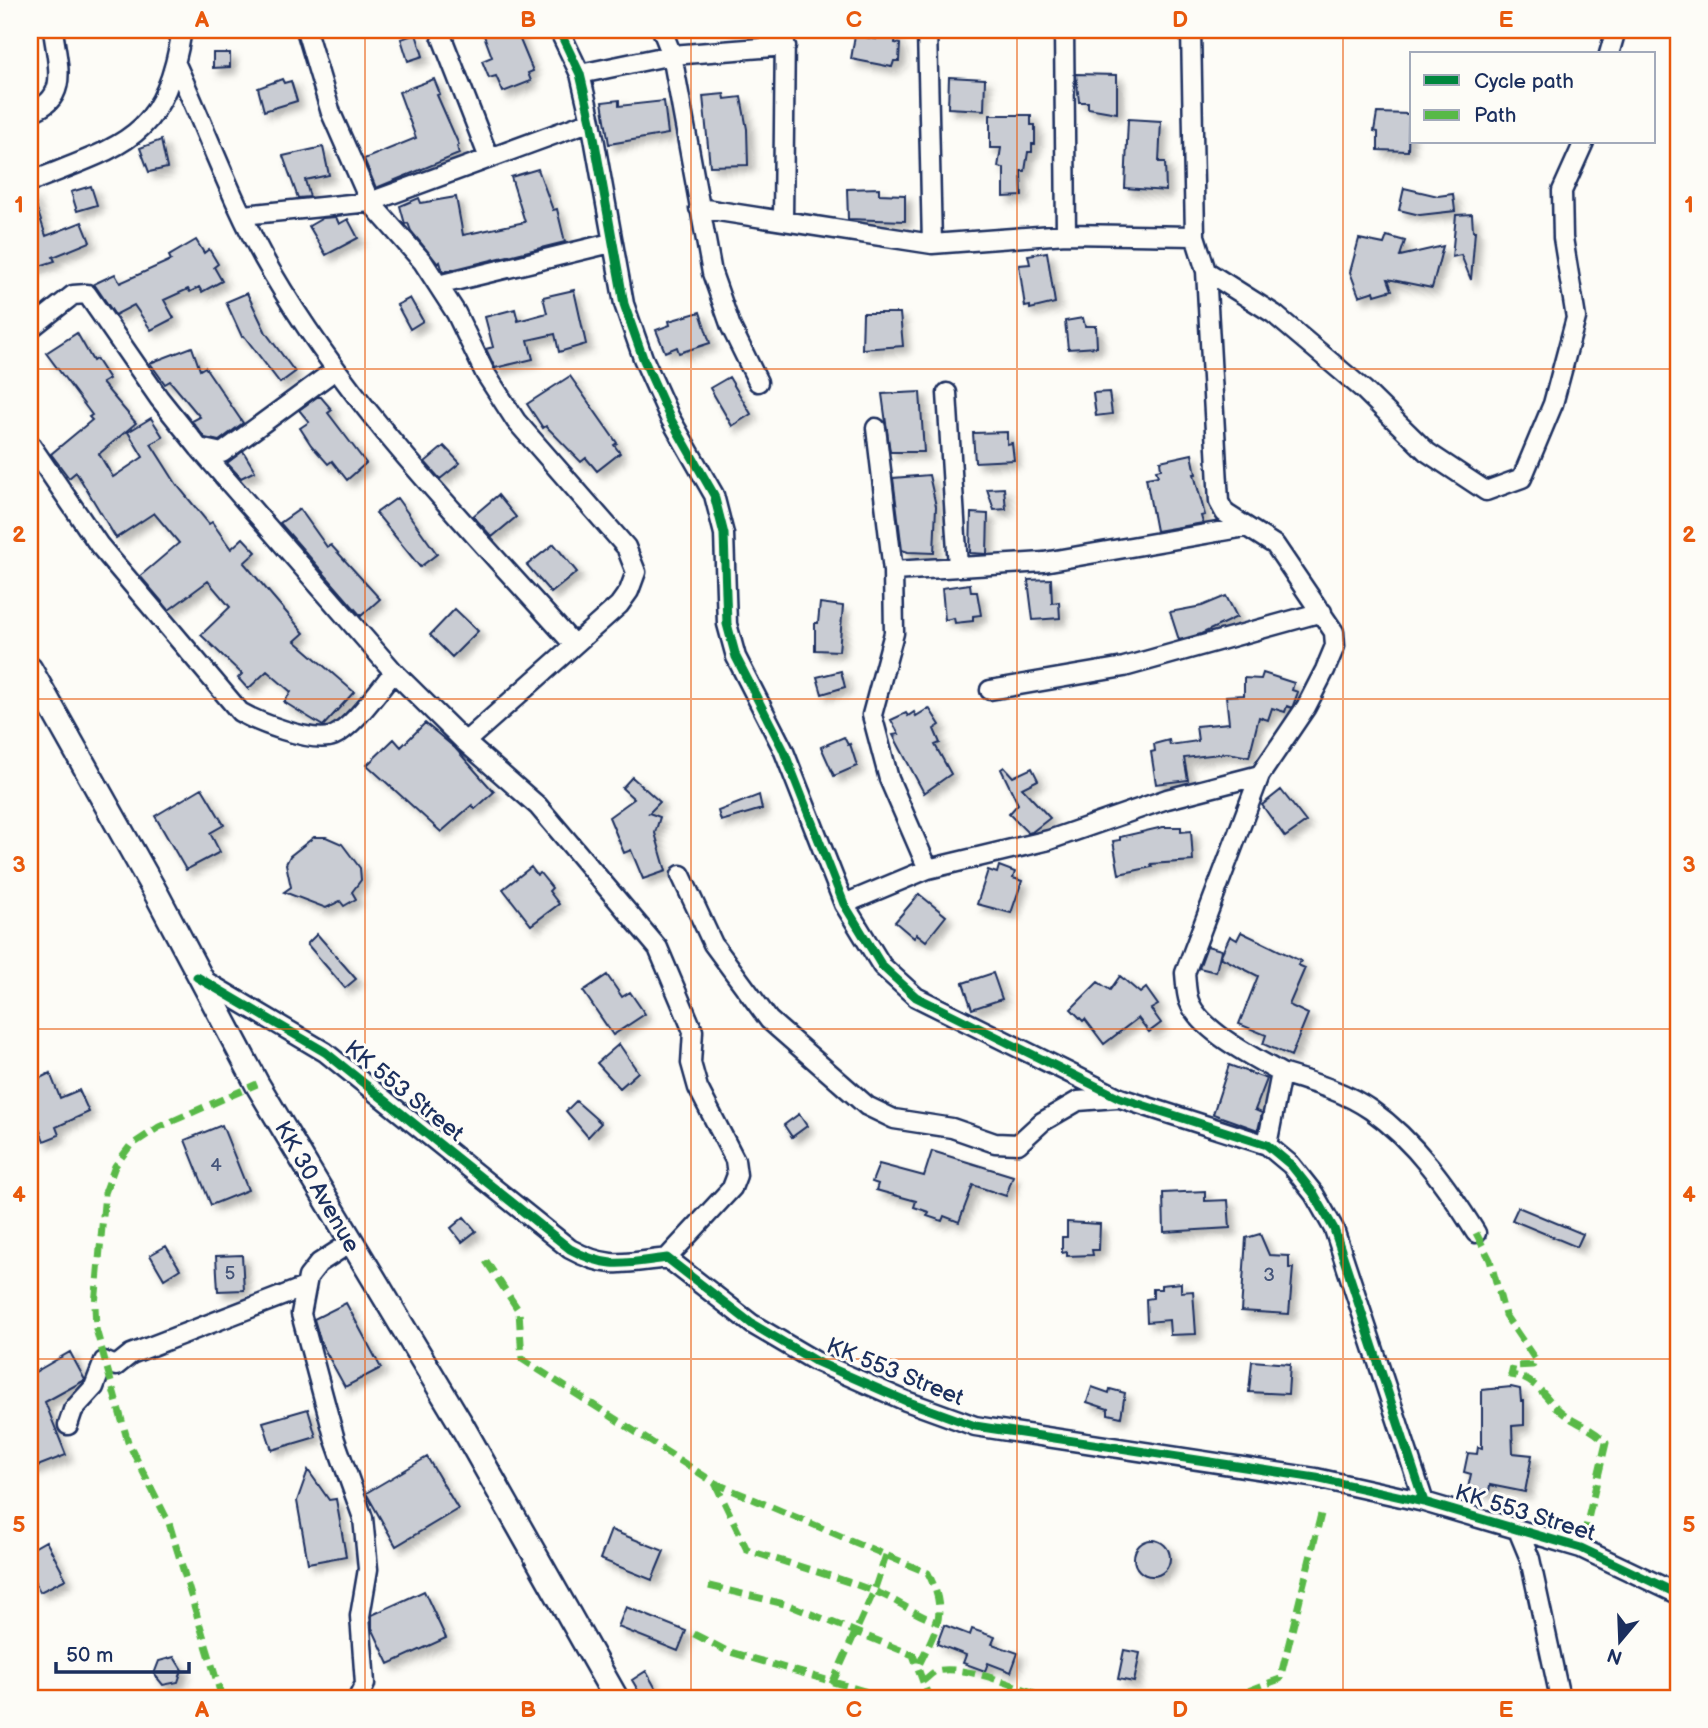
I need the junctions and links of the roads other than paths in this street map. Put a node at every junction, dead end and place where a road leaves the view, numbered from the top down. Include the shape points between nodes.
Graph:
1 (53, 30) edge
2 (182, 30) edge
3 (306, 30) edge
4 (439, 30) edge
5 (559, 30) edge
6 (662, 30) edge
7 (927, 30) edge
8 (1064, 30) edge
9 (1191, 30) edge
10 (1616, 30) edge
11 (785, 38) edge
12 (1610, 52) edge
13 (672, 55) junction
14 (176, 64) junction
15 (580, 74) junction
16 (30, 112) edge
17 (591, 121) junction
18 (1583, 144) edge
19 (489, 158) junction
20 (30, 182) edge
21 (370, 202) junction
22 (699, 208) junction
23 (244, 215) junction
24 (783, 220) junction
25 (1066, 234) junction
26 (1195, 236) junction
27 (611, 243) junction
28 (932, 244) junction
29 (1206, 271) junction
30 (438, 285) junction
31 (30, 329) edge
32 (335, 370) junction
33 (758, 382) dead end
34 (947, 393) dead end
35 (876, 428) dead end
36 (30, 444) edge
37 (199, 448) junction
38 (1246, 527) junction
39 (958, 567) junction
40 (893, 571) junction
41 (1322, 612) junction
42 (574, 645) junction
43 (30, 669) edge
44 (394, 672) junction
45 (990, 690) dead end
46 (465, 743) junction
47 (1260, 775) junction
48 (928, 869) junction
49 (681, 875) dead end
50 (844, 904) junction
51 (197, 976) junction
52 (1280, 1073) junction
53 (1120, 1098) junction
54 (1267, 1146) junction
55 (1476, 1233) dead end
56 (350, 1243) junction
57 (667, 1258) junction
58 (305, 1287) junction
59 (68, 1425) dead end
60 (1424, 1502) junction
61 (1518, 1530) junction
62 (1678, 1594) edge
63 (364, 1693) edge
64 (616, 1698) edge
65 (1560, 1698) edge

1 - 16 street via 59,80 55,97
2 - 14 street
3 - 21 street via 331,113
4 - 19 street
5 - 15 street
6 - 13 street
7 - 28 street
8 - 25 street
9 - 26 street
10 - 12 street
11 - 13 street
11 - 24 street
13 - 15 street
13 - 22 street
14 - 20 street via 164,98 124,144
14 - 23 street
15 - 17 street
17 - 19 street
17 - 27 street
18 - 29 street via 1562,191 1563,238 1576,318 1553,404 1522,478 1486,491 1427,452 1364,390 1274,314
19 - 21 street
21 - 23 street
21 - 30 street
22 - 24 street
22 - 33 street via 712,274
23 - 32 street via 270,270
24 - 28 street
25 - 26 street
25 - 28 street
26 - 29 street
27 - 30 street
27 - 50 street via 624,304 643,358 670,418 714,495 724,534 727,624 736,657 783,749
29 - 38 street via 1219,502 1225,513
30 - 42 street via 516,421 626,547 636,572 619,605
31 - 37 street via 73,295 87,294
32 - 37 street via 222,453
32 - 42 street via 384,432
34 - 39 street
35 - 40 street
36 - 44 street via 99,545 240,712 261,725 329,737 346,728
37 - 44 street
38 - 39 street via 1044,562
38 - 41 street via 1275,545
39 - 40 street
40 - 48 street via 894,632 872,715 889,779
41 - 45 street via 1124,667
41 - 47 street via 1334,632 1335,646 1306,707
42 - 46 street
43 - 51 main road, KK 30 Avenue
44 - 46 street
46 - 57 street via 538,806 658,948 684,1006 693,1031 691,1063 698,1088 735,1160 737,1175 732,1188
47 - 48 street via 1167,799 1049,840
47 - 52 street via 1185,973 1188,1000 1196,1013
48 - 50 street
49 - 53 street via 713,943 769,1020 876,1110 894,1119 952,1128 995,1143 1018,1144 1042,1122 1078,1101
50 - 53 street via 882,966 916,998
51 - 56 main road, KK 30 Avenue
51 - 57 street, KK 553 Street via 325,1052 570,1249 593,1262
52 - 54 street
52 - 55 street via 1325,1086 1370,1110 1444,1182
53 - 54 street
54 - 60 street via 1291,1165 1334,1229
56 - 58 street via 319,1264
56 - 64 main road, KK 30 Avenue via 461,1424
57 - 60 street, KK 553 Street via 752,1324 815,1361 975,1426 1316,1478
58 - 59 street via 131,1354 116,1366 104,1362
58 - 63 street via 301,1314 335,1440 363,1518 368,1569 360,1616
60 - 61 street, KK 553 Street
61 - 62 street, KK 553 Street via 1581,1548
61 - 65 street via 1530,1559

